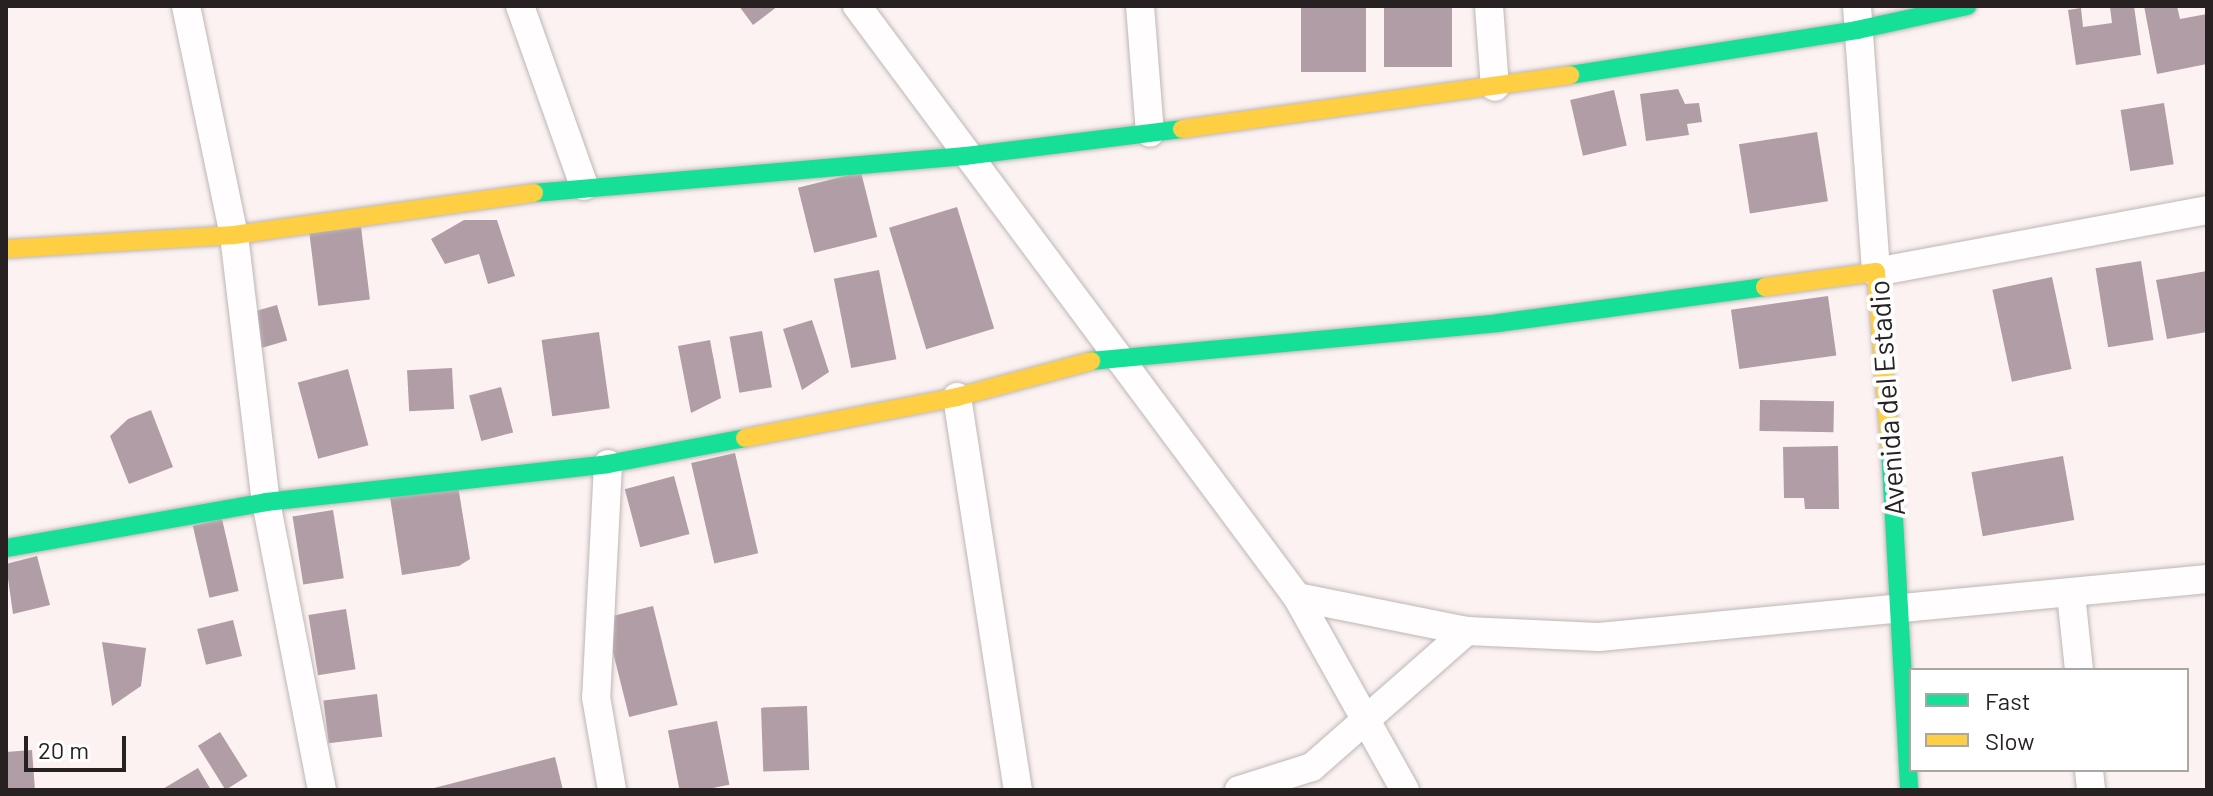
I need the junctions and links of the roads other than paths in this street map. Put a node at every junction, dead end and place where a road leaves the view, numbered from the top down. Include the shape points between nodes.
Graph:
1 (186, 6) edge
2 (520, 6) edge
3 (857, 6) edge
4 (1140, 6) edge
5 (1489, 6) edge
6 (1967, 6) edge
7 (1857, 18) edge
8 (1495, 87) junction
9 (1150, 133) junction
10 (965, 156) junction
11 (584, 186) junction
12 (2207, 210) edge
13 (234, 235) junction
14 (6, 249) edge
15 (1876, 272) junction
16 (1114, 355) junction
17 (957, 397) junction
18 (608, 464) junction
19 (266, 502) junction
20 (6, 548) edge
21 (2207, 579) edge
22 (2071, 594) junction
23 (1297, 597) junction
24 (1903, 611) junction
25 (1467, 631) junction
26 (2079, 668) edge
27 (1367, 723) junction
28 (322, 790) edge
29 (612, 790) edge
30 (1018, 790) edge
31 (1239, 790) edge
32 (1405, 790) edge
33 (1909, 790) edge

1 - 13 street
2 - 11 street
3 - 10 street
4 - 9 street
5 - 8 street
6 - 7 street
7 - 8 street
7 - 15 street, Avenida del Estadio
8 - 9 street
9 - 10 street
10 - 11 street
10 - 16 street
11 - 13 street
12 - 15 street
13 - 14 street
13 - 19 street
15 - 16 street via 1498,323
15 - 24 street, Avenida del Estadio
16 - 17 street
16 - 23 street
17 - 18 street
17 - 30 street
18 - 19 street
18 - 29 street via 596,697
19 - 20 street
19 - 28 street
21 - 22 street
22 - 24 street
22 - 26 street
23 - 25 street
23 - 27 street via 1348,679
24 - 25 street via 1599,637
24 - 33 street, Avenida del Estadio
25 - 27 street
27 - 31 street via 1312,767
27 - 32 street

